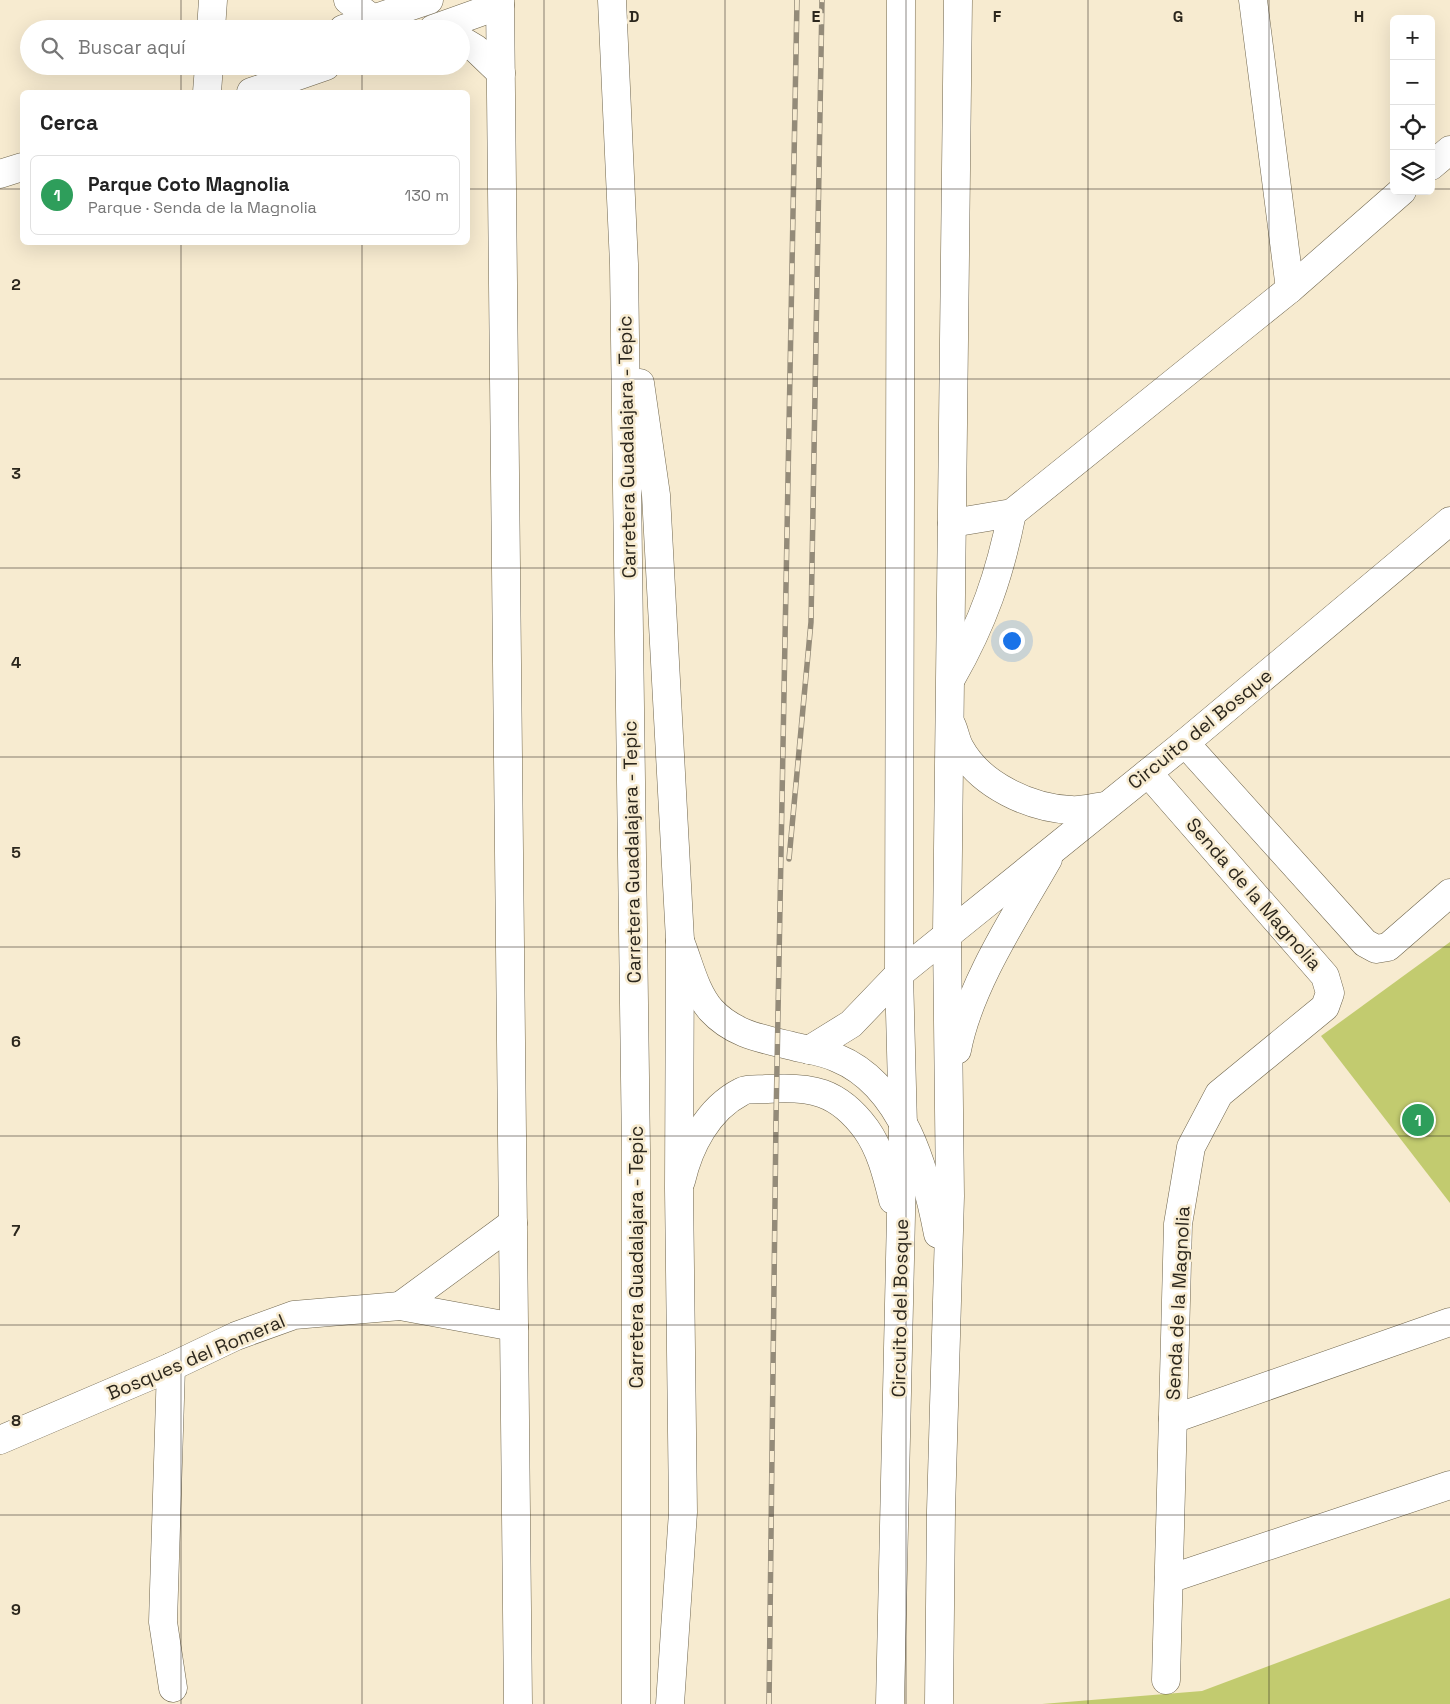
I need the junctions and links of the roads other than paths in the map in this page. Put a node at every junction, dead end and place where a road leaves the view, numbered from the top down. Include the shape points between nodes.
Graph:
1 (213, 0) edge
2 (348, 0) edge
3 (429, 0) edge
4 (612, 0) edge
5 (901, 0) edge
6 (958, 0) edge
7 (1253, 0) edge
8 (500, 3) edge
9 (373, 19) junction
10 (212, 20) edge
11 (370, 20) edge
12 (466, 20) edge
13 (470, 46) edge
14 (501, 73) junction
15 (300, 75) edge
16 (257, 90) edge
17 (1450, 150) edge
18 (1435, 163) edge
19 (20, 168) edge
20 (0, 174) edge
21 (1397, 195) edge
22 (624, 264) junction
23 (1290, 288) junction
24 (1012, 513) junction
25 (1450, 521) edge
26 (952, 523) junction
27 (950, 680) junction
28 (950, 718) junction
29 (1185, 743) junction
30 (1148, 773) junction
31 (1106, 806) junction
32 (1055, 847) junction
33 (1450, 892) edge
34 (947, 934) junction
35 (680, 940) junction
36 (899, 974) junction
37 (809, 1050) junction
38 (950, 1090) junction
39 (903, 1126) junction
40 (679, 1189) junction
41 (513, 1223) junction
42 (902, 1238) junction
43 (948, 1282) junction
44 (400, 1306) junction
45 (1450, 1322) edge
46 (514, 1327) junction
47 (171, 1367) junction
48 (1173, 1419) junction
49 (0, 1440) edge
50 (1450, 1485) edge
51 (1169, 1579) junction
52 (1166, 1680) dead end
53 (173, 1688) dead end
54 (518, 1704) edge
55 (636, 1704) edge
56 (670, 1704) edge
57 (890, 1704) edge
58 (939, 1704) edge

1 - 10 main road
2 - 9 main road
3 - 9 main road
4 - 22 main road, Carretera Guadalajara - Tepic
5 - 36 main road
6 - 26 main road
7 - 23 main road
8 - 12 main road
8 - 14 main road
9 - 11 main road
13 - 14 main road
14 - 41 main road
15 - 16 main road
17 - 18 main road
19 - 20 main road
21 - 23 main road
22 - 35 main road via 656,495
22 - 55 main road, Carretera Guadalajara - Tepic via 636,1151
23 - 24 main road
24 - 26 main road
24 - 27 main road via 990,600
25 - 29 main road, Circuito del Bosque
26 - 27 main road
27 - 28 main road
28 - 31 main road via 960,748 981,774 1008,794 1039,806 1064,809
28 - 34 main road
29 - 30 main road, Circuito del Bosque
29 - 33 main road via 1366,943 1376,950 1388,947
30 - 31 main road, Circuito del Bosque
30 - 48 main road, Senda de la Magnolia via 1326,976 1330,993 1325,1007 1219,1094 1191,1147 1178,1224
31 - 32 main road, Circuito del Bosque
32 - 34 main road, Circuito del Bosque
32 - 38 main road via 984,978 961,1031
34 - 36 main road, Circuito del Bosque
34 - 38 main road
35 - 37 main road via 699,990 711,1010 732,1028 750,1036
35 - 40 main road
36 - 37 main road via 851,1024
36 - 39 main road, Circuito del Bosque
37 - 39 main road via 837,1058 868,1077 885,1094
38 - 43 main road
39 - 42 main road, Circuito del Bosque
39 - 43 main road via 932,1199
40 - 42 main road via 685,1162 697,1137 713,1114 742,1091 796,1087 825,1093 846,1108 867,1130 885,1168
40 - 56 main road via 683,1512
41 - 44 main road
41 - 46 main road
42 - 57 main road, Circuito del Bosque
43 - 58 main road
44 - 46 main road, Bosques del Romeral
44 - 47 main road, Bosques del Romeral via 294,1315 236,1336
45 - 48 main road, Senda de la Magnolia
46 - 54 main road
47 - 49 main road, Bosques del Romeral
47 - 53 main road via 163,1622
48 - 51 main road, Senda de la Magnolia
50 - 51 main road
51 - 52 main road, Senda de la Magnolia

